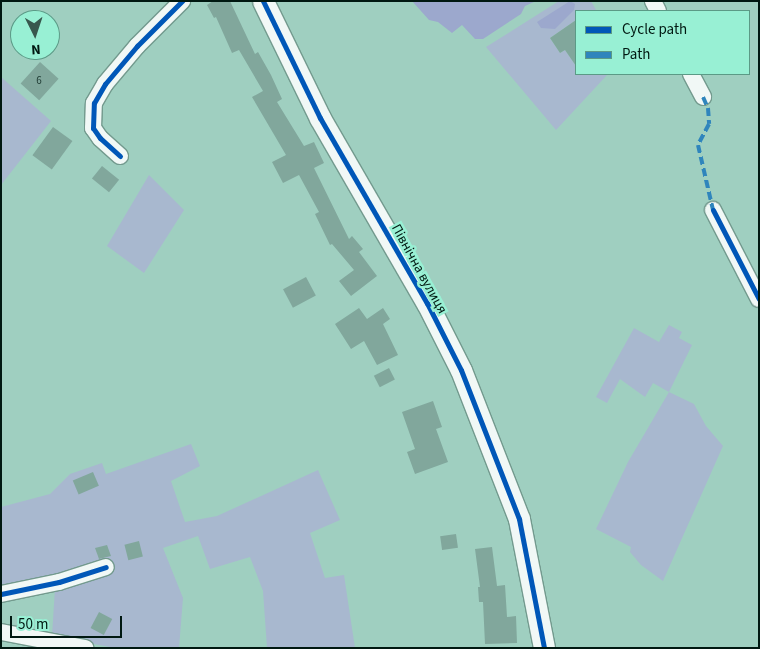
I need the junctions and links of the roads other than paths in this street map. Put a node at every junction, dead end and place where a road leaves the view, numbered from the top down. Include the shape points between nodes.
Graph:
1 (182, 1) edge
2 (263, 1) edge
3 (692, 75) edge
4 (703, 97) dead end
5 (120, 156) dead end
6 (712, 210) dead end
7 (759, 299) edge
8 (106, 566) dead end
9 (1, 594) edge
10 (1, 632) edge
11 (85, 648) edge
12 (544, 648) edge

1 - 5 street via 137,46 94,103 93,128
2 - 12 street, Північна вулиця via 320,118 427,303 461,370 519,519
3 - 4 street
6 - 7 street
8 - 9 street via 59,582
10 - 11 street

